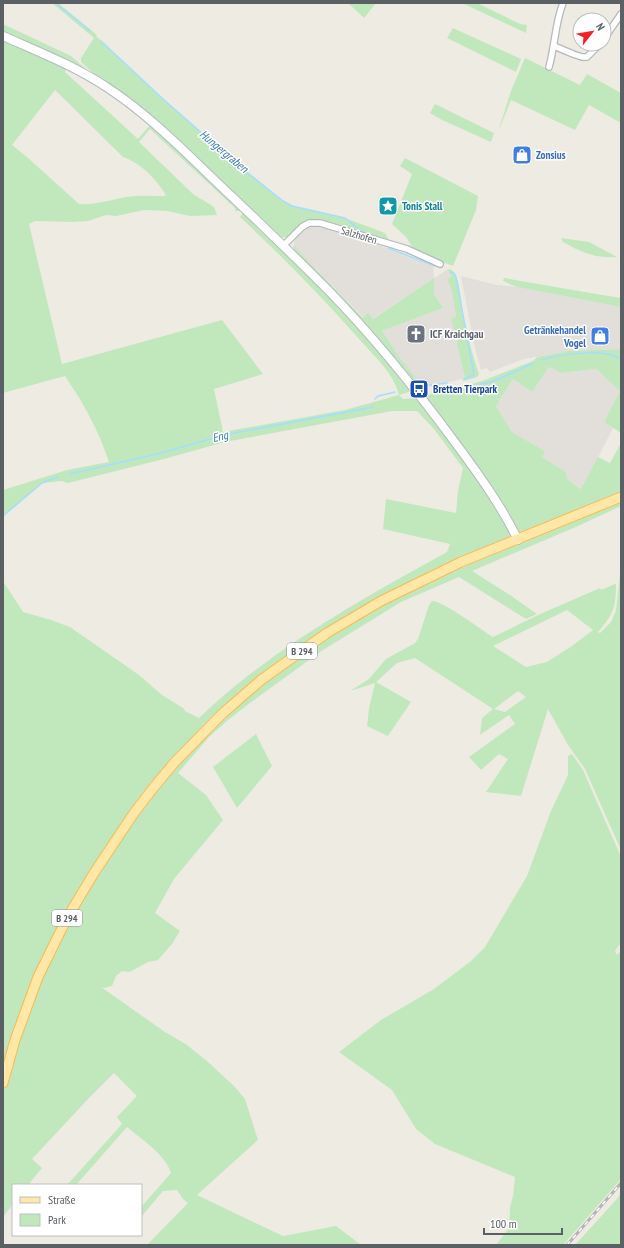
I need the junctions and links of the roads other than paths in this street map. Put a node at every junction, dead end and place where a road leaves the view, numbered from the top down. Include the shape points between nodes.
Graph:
1 (563, 3) edge
2 (621, 14) edge
3 (612, 27) edge
4 (3, 36) edge
5 (554, 46) junction
6 (592, 52) edge
7 (549, 67) dead end
8 (283, 246) junction
9 (440, 264) dead end
10 (621, 497) edge
11 (518, 540) junction
12 (3, 1083) edge

1 - 5 street
2 - 3 street
4 - 8 street via 91,77 125,100 154,124
5 - 6 street via 582,57 587,57
5 - 7 street
8 - 9 street, Salzhofen via 302,227 309,223 320,223 407,249
8 - 11 street via 328,290 391,360 473,468
10 - 11 main road, B 294
11 - 12 main road, B 294 via 461,562 382,601 327,633 261,680 192,744 134,813 67,918 38,977 15,1040

